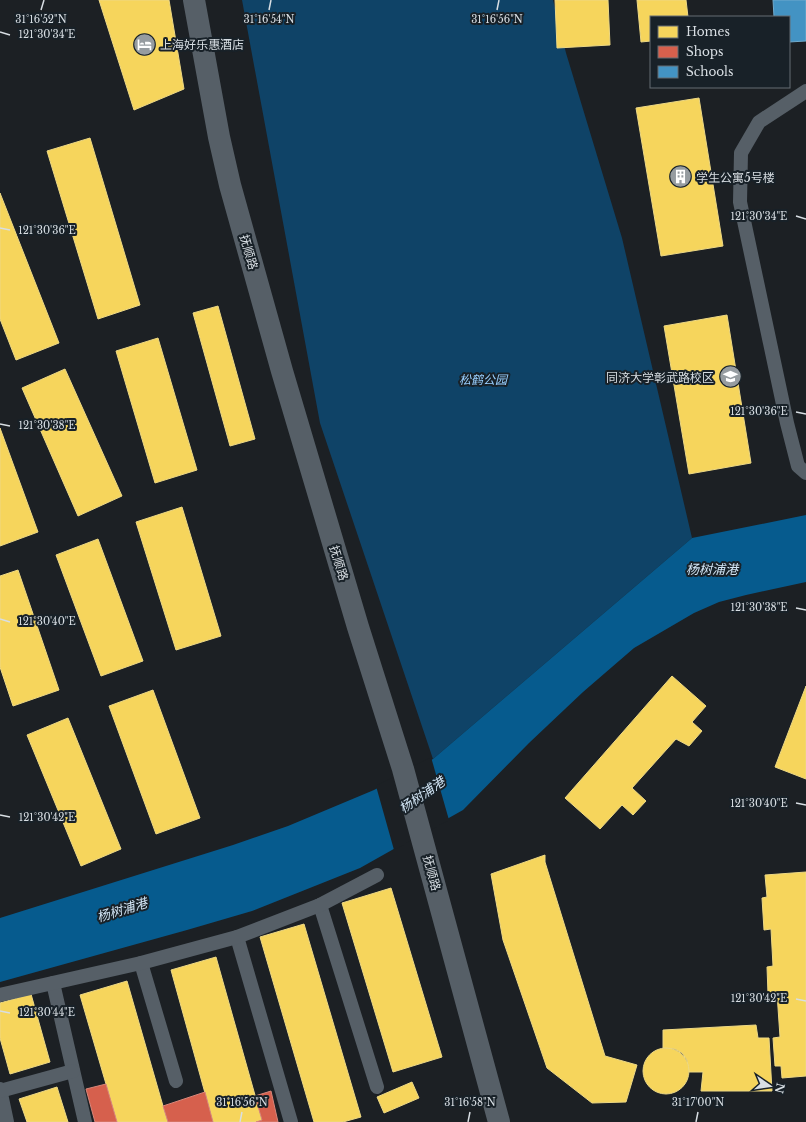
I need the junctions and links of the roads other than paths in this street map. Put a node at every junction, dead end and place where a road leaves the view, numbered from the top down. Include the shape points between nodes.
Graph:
1 (194, 0) edge
2 (806, 91) edge
3 (806, 473) edge
4 (377, 875) dead end
5 (320, 905) junction
6 (237, 937) junction
7 (141, 963) junction
8 (53, 983) junction
9 (0, 995) edge
10 (73, 1071) junction
11 (176, 1081) dead end
12 (377, 1087) dead end
13 (0, 1090) edge
14 (7, 1122) edge
15 (85, 1122) edge
16 (291, 1122) edge
17 (499, 1122) edge

1 - 17 street, 抚顺路 via 230,185 309,462 403,769
2 - 3 lane via 759,122 741,153 740,202 787,423 798,466
4 - 5 lane
5 - 6 lane
5 - 12 lane
6 - 7 lane
6 - 16 lane
7 - 8 lane
7 - 11 lane
8 - 9 lane
8 - 10 lane
10 - 13 lane
10 - 15 lane
13 - 14 lane

